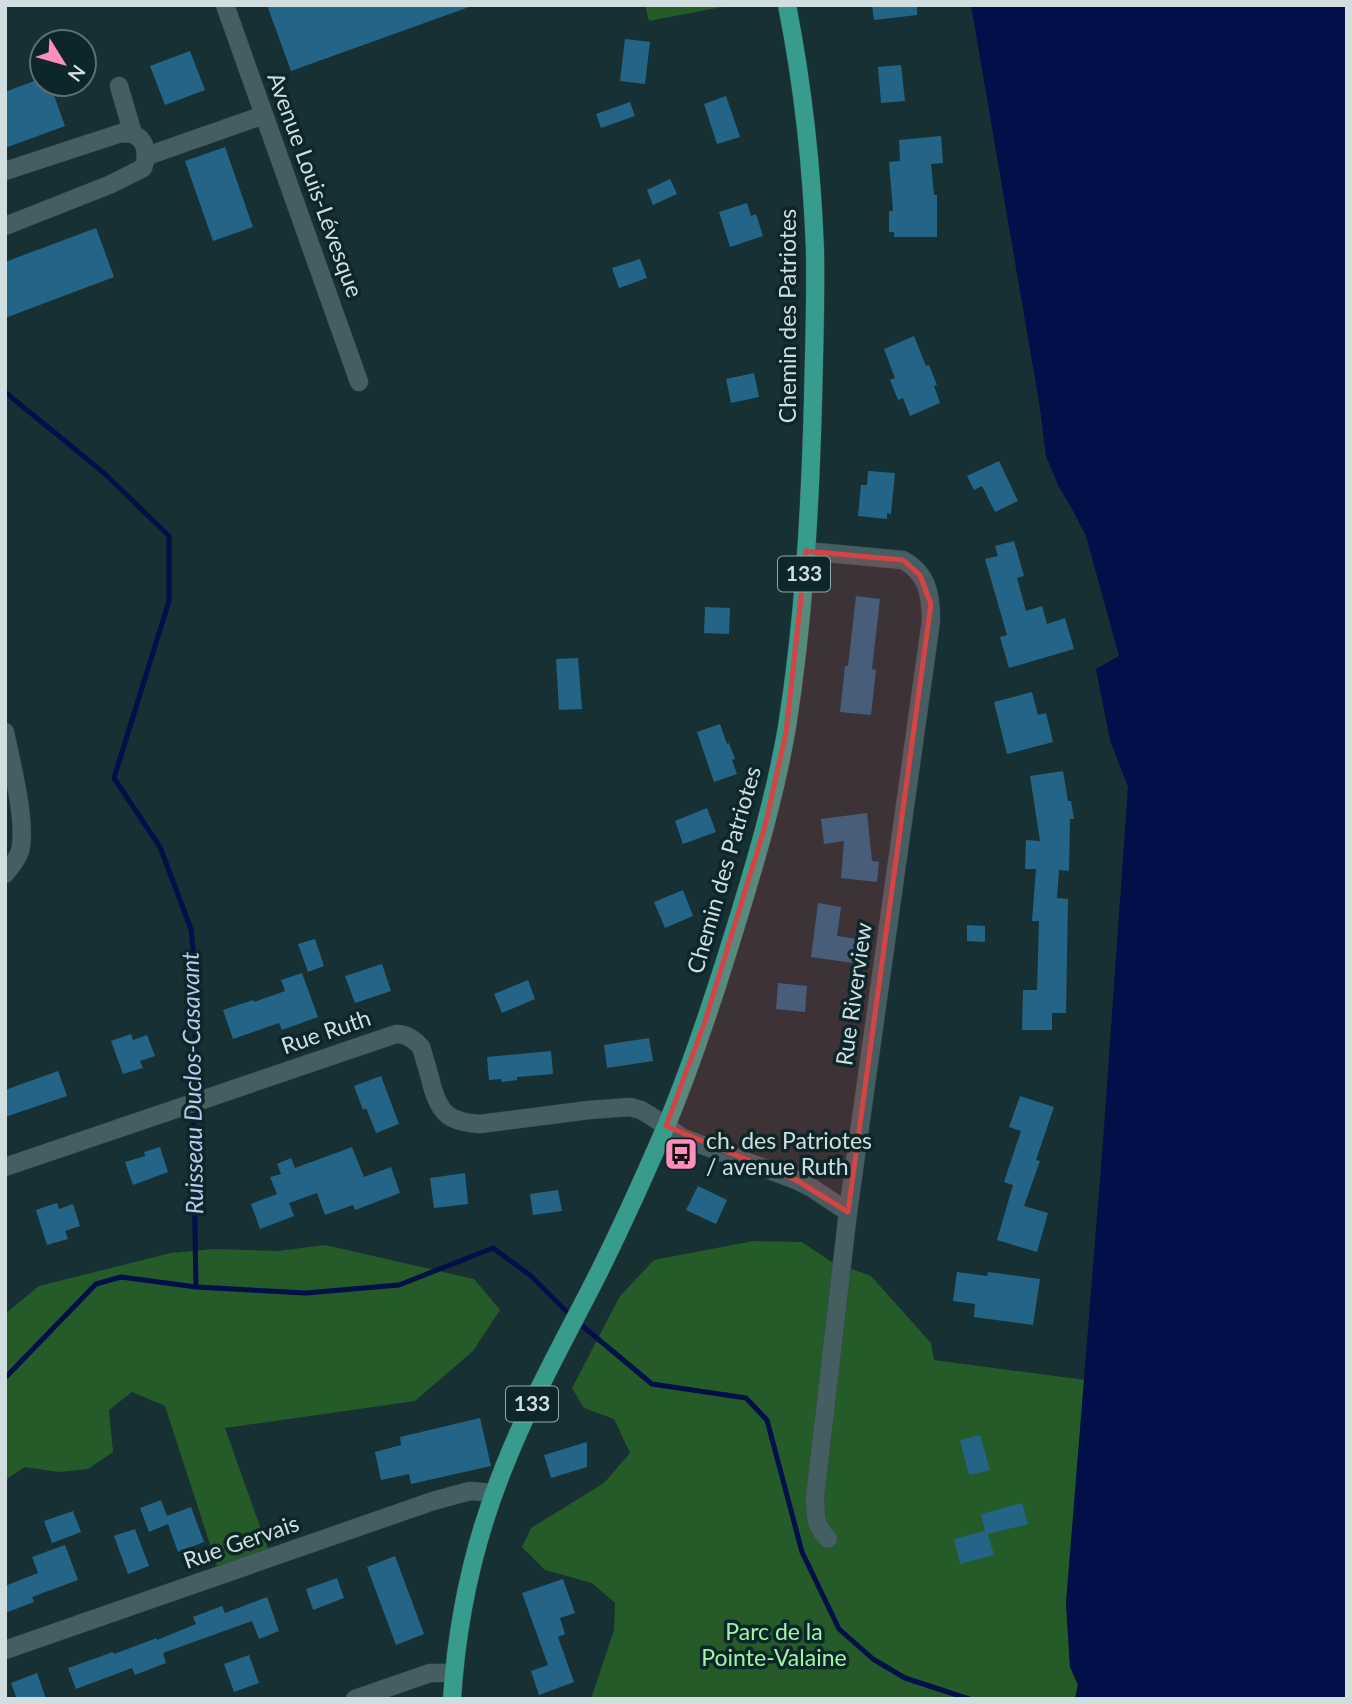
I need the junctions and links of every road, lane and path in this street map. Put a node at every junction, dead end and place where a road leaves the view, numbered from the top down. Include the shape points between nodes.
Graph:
1 (225, 5) edge
2 (787, 5) edge
3 (119, 86) dead end
4 (264, 115) junction
5 (133, 134) junction
6 (147, 156) junction
7 (5, 171) edge
8 (5, 226) edge
9 (359, 382) dead end
10 (806, 551) junction
11 (5, 732) edge
12 (5, 874) edge
13 (666, 1126) junction
14 (5, 1167) edge
15 (848, 1212) junction
16 (494, 1493) junction
17 (828, 1539) dead end
18 (5, 1650) edge
19 (454, 1673) junction
20 (355, 1699) edge
21 (452, 1699) edge

1 - 4 street, Avenue Louis-Lévesque
2 - 10 main road, Chemin des Patriotes / 133 via 806,131 815,253
3 - 5 street
4 - 6 street
4 - 9 street, Avenue Louis-Lévesque
5 - 6 street via 143,142
5 - 7 street via 121,133
6 - 8 street via 143,168 109,185
10 - 13 main road, Chemin des Patriotes / 133 via 795,671 770,806 721,974
10 - 15 street, Rue Riverview via 903,560 920,575 931,604
11 - 12 street via 21,837 20,852
13 - 14 street, Rue Ruth via 630,1107 480,1124 457,1120 438,1105 421,1047 396,1034
13 - 15 street, Rue Ruth via 683,1138 813,1188
13 - 16 main road, Chemin des Patriotes / 133 via 519,1431
15 - 17 street, Rue Riverview via 815,1497 819,1530
16 - 18 street, Rue Gervais via 470,1491 433,1501
16 - 19 main road, Chemin des Patriotes / 133 via 470,1575
19 - 20 street via 430,1673
19 - 21 main road, Chemin des Patriotes / 133

